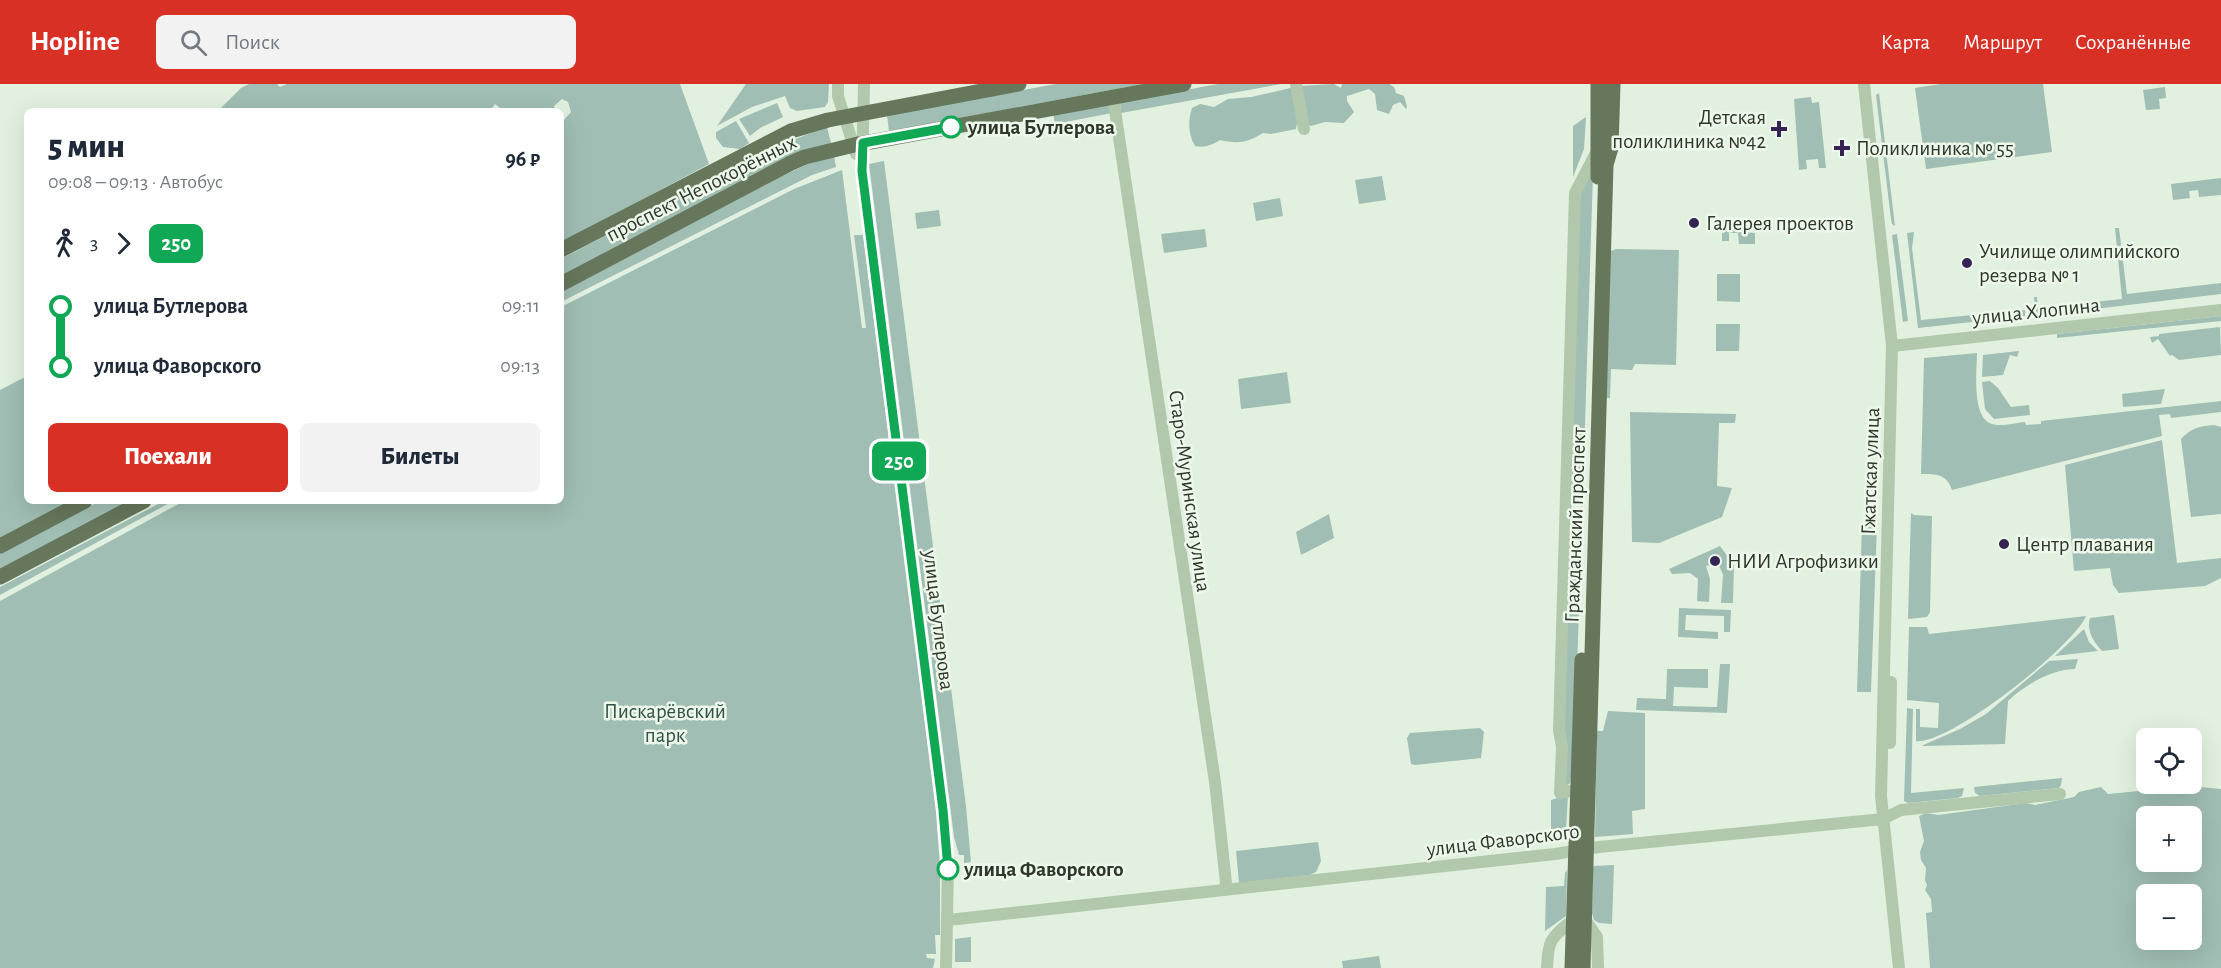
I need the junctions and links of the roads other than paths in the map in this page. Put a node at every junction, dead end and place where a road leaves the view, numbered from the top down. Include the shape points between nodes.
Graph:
1 (838, 84) edge
2 (864, 84) edge
3 (1020, 84) edge
4 (1184, 84) edge
5 (1296, 84) edge
6 (1598, 84) edge
7 (1613, 84) edge
8 (1864, 84) edge
9 (1871, 84) edge
10 (1113, 97) junction
11 (864, 113) junction
12 (845, 117) junction
13 (1304, 129) dead end
14 (858, 144) junction
15 (1597, 151) junction
16 (564, 248) edge
17 (564, 282) edge
18 (2221, 310) edge
19 (1896, 345) junction
20 (79, 504) edge
21 (138, 504) edge
22 (0, 546) edge
23 (0, 577) edge
24 (1577, 790) junction
25 (2060, 794) dead end
26 (1886, 818) junction
27 (1581, 850) junction
28 (1224, 890) junction
29 (948, 920) junction
30 (1579, 920) junction
31 (946, 968) edge
32 (1547, 968) edge
33 (1572, 968) edge
34 (1583, 968) edge
35 (1598, 968) edge
36 (1899, 968) edge
37 (1906, 968) edge

1 - 12 street, улица Бутлерова
2 - 11 street, улица Бутлерова
3 - 11 main road, проспект Непокорённых
4 - 10 main road, проспект Непокорённых
5 - 13 street
6 - 15 main road, Гражданский проспект
7 - 27 main road, Гражданский проспект via 1606,176
8 - 19 street, Гжатская улица
9 - 19 street, Гжатская улица
10 - 14 main road, проспект Непокорённых
10 - 28 street, Старо-Муринская улица via 1215,782
11 - 12 main road, проспект Непокорённых
11 - 14 street, улица Бутлерова
12 - 14 street, улица Бутлерова
12 - 16 main road, проспект Непокорённых via 771,140
14 - 17 main road, проспект Непокорённых via 791,164
14 - 29 street, улица Бутлерова via 857,163 862,171 943,810
15 - 24 main road, Гражданский проспект
15 - 24 street, Гражданский проспект via 1575,193 1559,730 1560,793
18 - 19 street, улица Хлопина
19 - 26 street, Гжатская улица
20 - 22 main road
21 - 23 main road
24 - 27 main road, Гражданский проспект
25 - 26 street, улица Фаворского via 1901,810
26 - 27 street, улица Фаворского
26 - 36 street, Гжатская улица
26 - 37 street, Гжатская улица
27 - 28 street, улица Фаворского
27 - 30 main road, Гражданский проспект
28 - 29 street, улица Фаворского
29 - 31 street, улица Бутлерова
30 - 32 street via 1551,941
30 - 33 main road, Гражданский проспект
30 - 34 main road, Гражданский проспект
30 - 35 street via 1598,937

